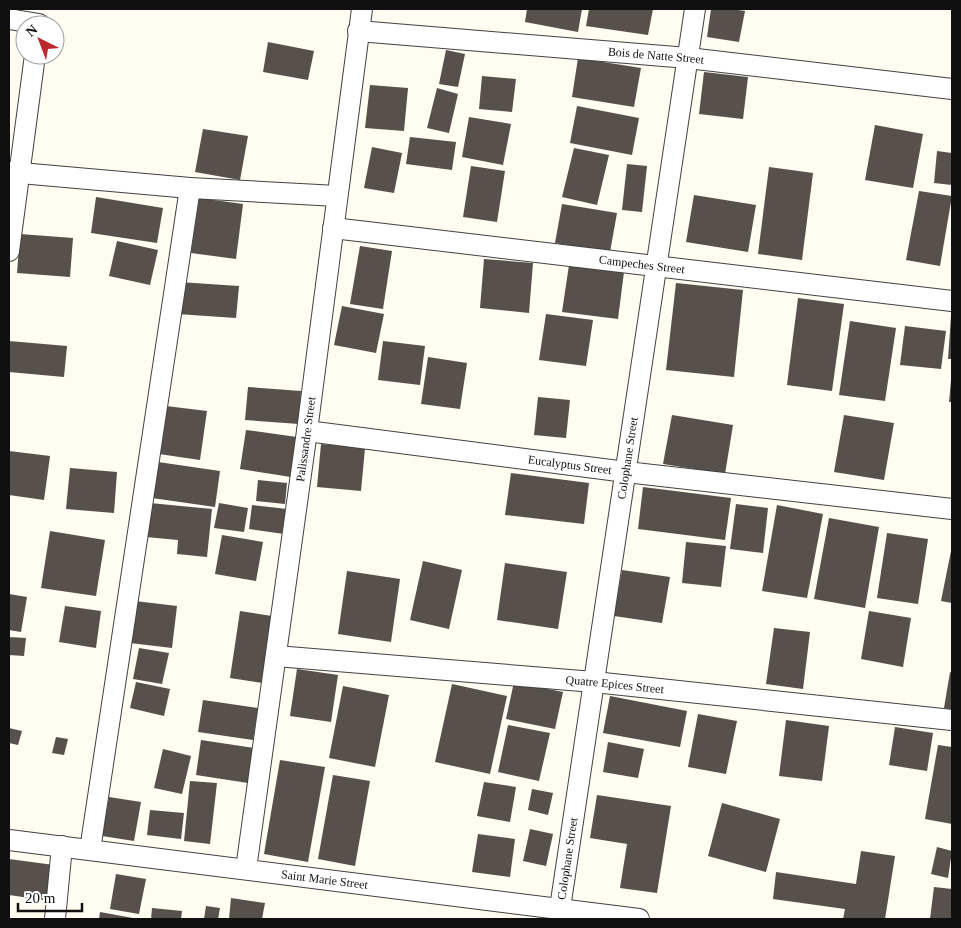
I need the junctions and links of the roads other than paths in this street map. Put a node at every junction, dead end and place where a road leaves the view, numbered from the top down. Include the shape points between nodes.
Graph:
1 (362, 9) edge
2 (695, 9) edge
3 (358, 31) junction
4 (688, 58) junction
5 (33, 65) edge
6 (952, 89) edge
7 (14, 172) edge
8 (190, 188) junction
9 (337, 196) junction
10 (333, 228) junction
11 (9, 250) edge
12 (657, 265) junction
13 (952, 301) edge
14 (307, 431) junction
15 (626, 472) junction
16 (952, 509) edge
17 (276, 656) junction
18 (594, 682) junction
19 (952, 720) edge
20 (9, 840) edge
21 (62, 846) junction
22 (90, 850) junction
23 (246, 869) junction
24 (560, 908) junction
25 (55, 919) edge
26 (639, 919) edge

1 - 3 street, Palissandre Street
2 - 4 street, Colophane Street
3 - 4 street, Bois de Natte Street
3 - 9 street, Palissandre Street
4 - 6 street, Bois de Natte Street
4 - 12 street, Colophane Street
5 - 7 street
7 - 8 street
7 - 11 street
8 - 9 street
8 - 22 street
9 - 10 street, Palissandre Street
10 - 12 street, Campeches Street
10 - 14 street, Palissandre Street
12 - 13 street, Campeches Street
12 - 15 street, Colophane Street
14 - 15 street, Eucalyptus Street
14 - 17 street, Palissandre Street
15 - 16 street, Eucalyptus Street
15 - 18 street, Colophane Street
17 - 18 street, Quatre Epices Street
17 - 23 street, Palissandre Street
18 - 19 street, Quatre Epices Street
18 - 24 street, Colophane Street
20 - 21 street, Saint Marie Street
21 - 22 street, Saint Marie Street
21 - 25 street
22 - 23 street, Saint Marie Street
23 - 24 street, Saint Marie Street
24 - 26 street, Saint Marie Street

